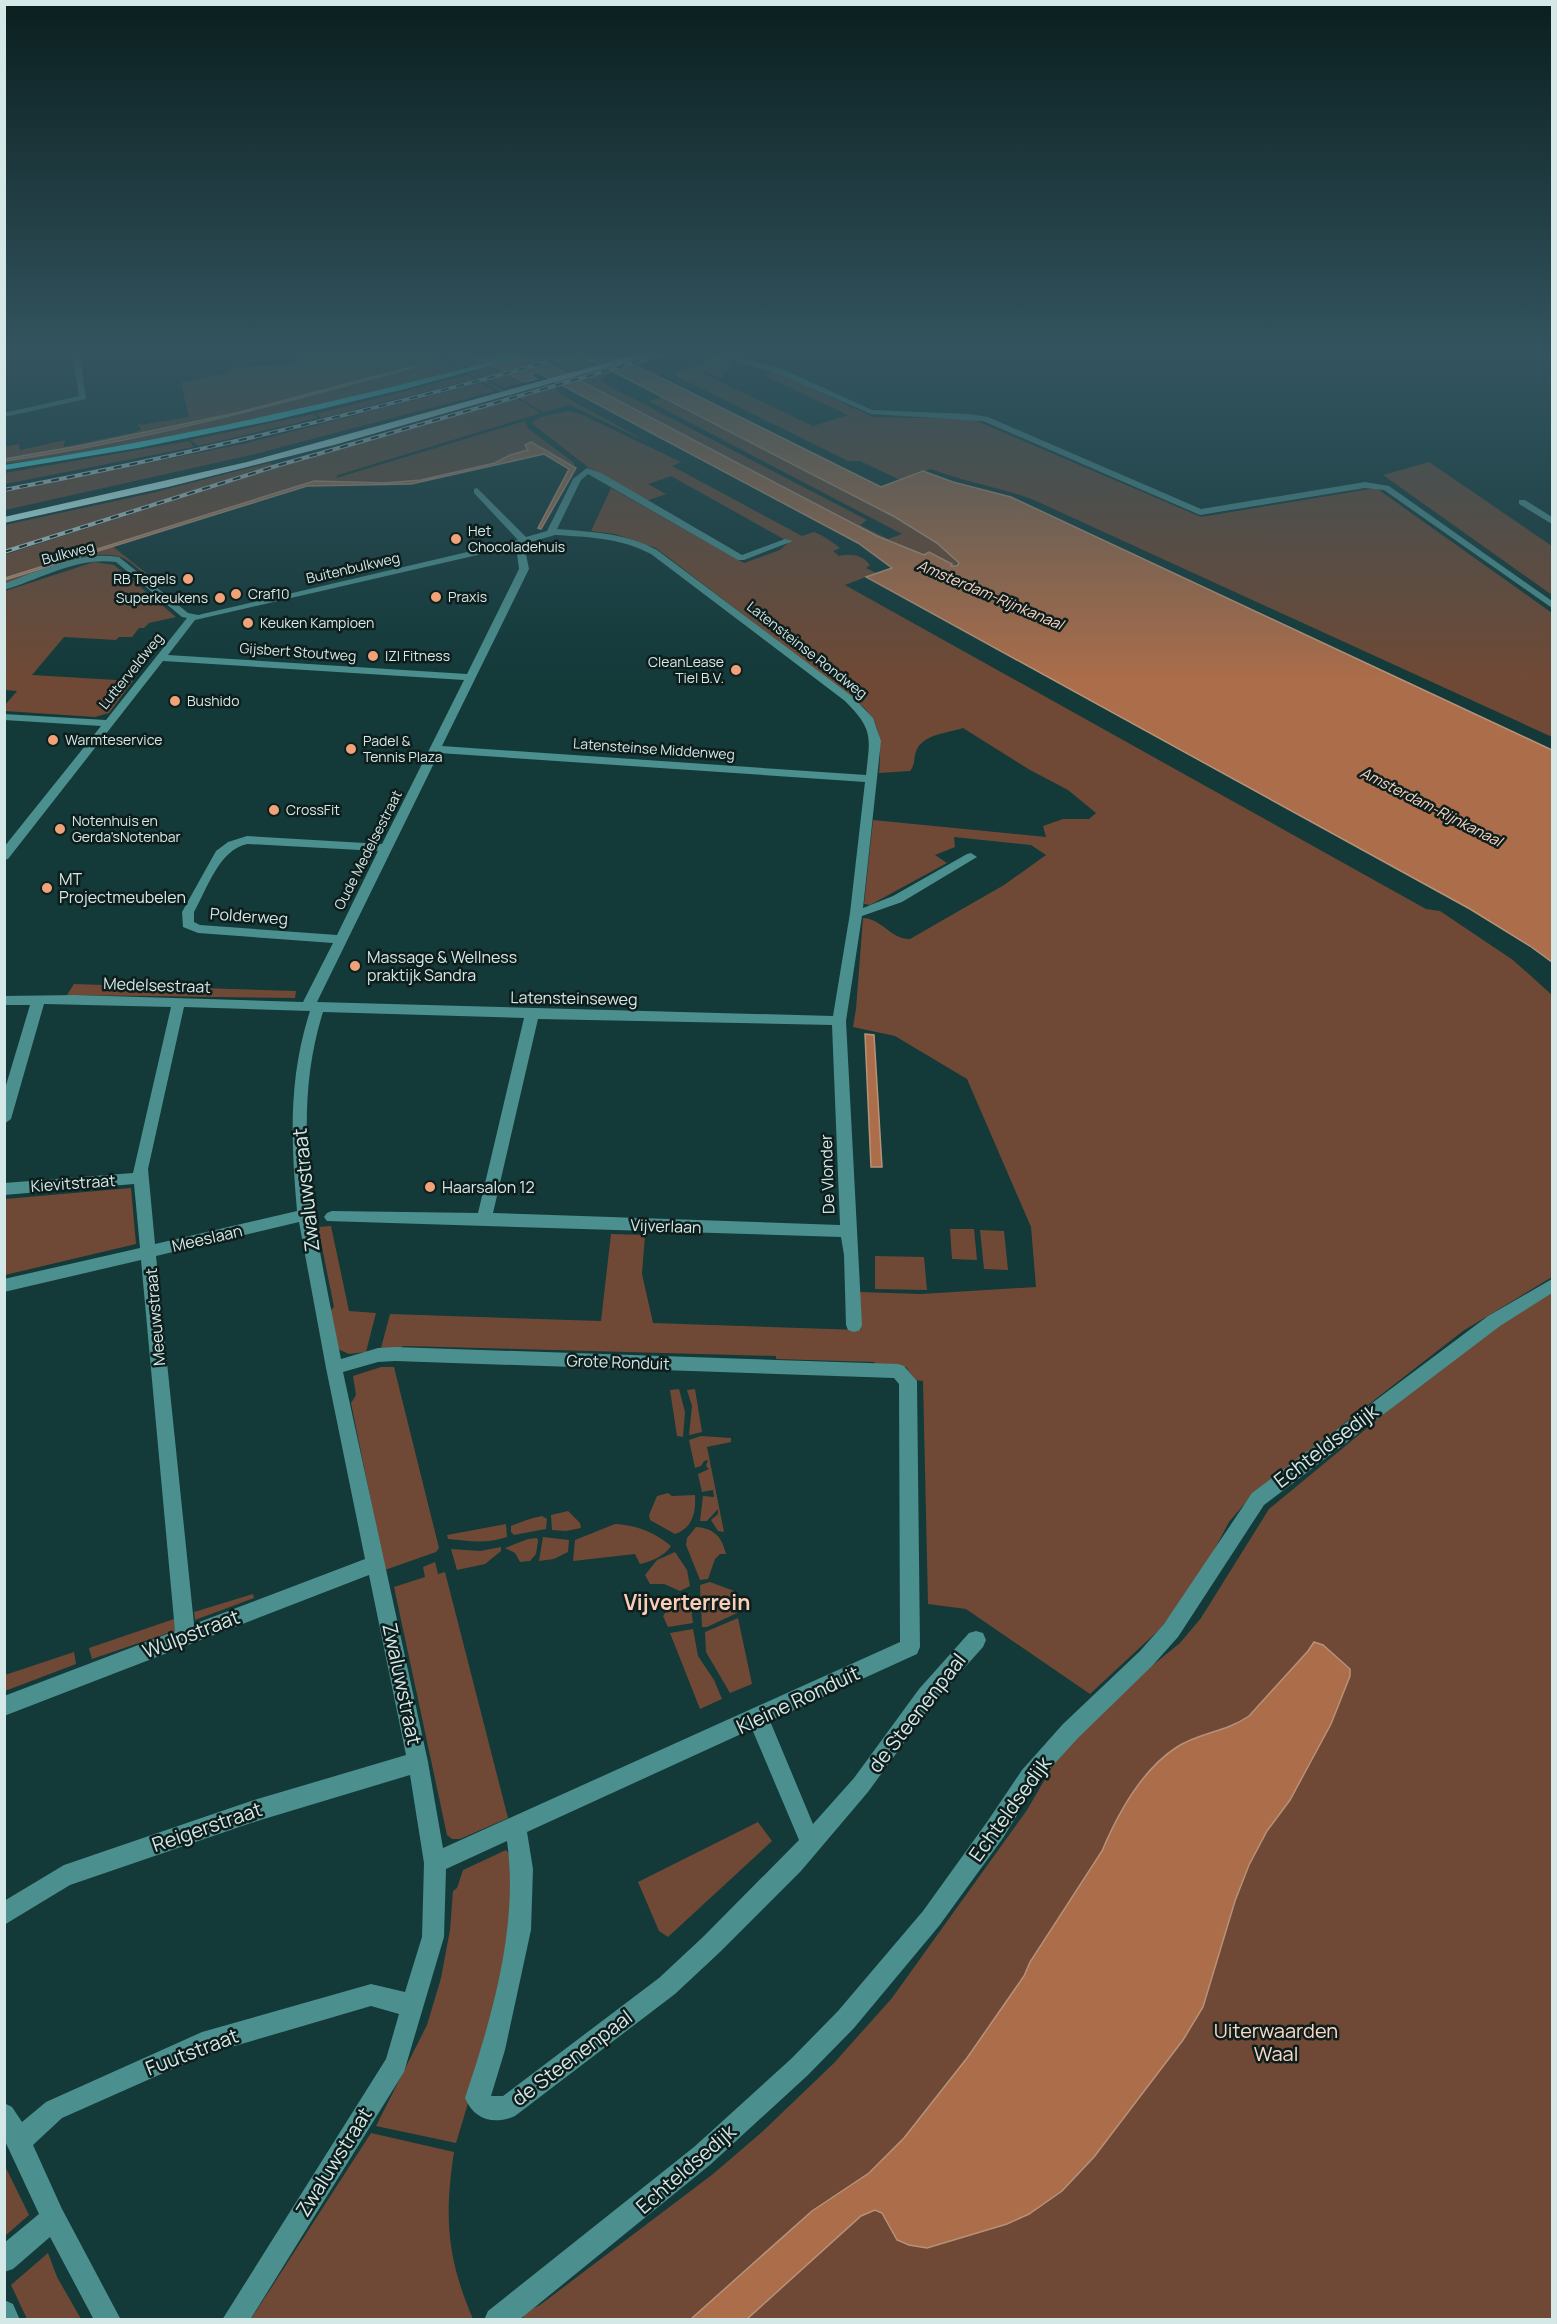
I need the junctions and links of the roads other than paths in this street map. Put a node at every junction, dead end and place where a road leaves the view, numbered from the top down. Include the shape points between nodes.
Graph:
1 (42, 461) edge
2 (241, 461) edge
3 (261, 461) edge
4 (1083, 461) edge
5 (4, 468) edge
6 (477, 491) dead end
7 (1522, 502) dead end
8 (4, 514) edge
9 (4, 520) edge
10 (1552, 521) edge
11 (550, 533) junction
12 (788, 541) dead end
13 (522, 542) junction
14 (4, 587) edge
15 (1552, 605) edge
16 (192, 618) junction
17 (161, 658) junction
18 (469, 677) junction
19 (4, 717) edge
20 (109, 723) junction
21 (435, 749) junction
22 (871, 779) junction
23 (385, 848) junction
24 (4, 856) edge
25 (971, 857) dead end
26 (856, 913) junction
27 (340, 939) junction
28 (4, 1001) edge
29 (38, 1001) junction
30 (179, 1001) junction
31 (313, 1006) junction
32 (532, 1014) junction
33 (839, 1021) junction
34 (4, 1119) edge
35 (142, 1178) junction
36 (4, 1189) edge
37 (305, 1215) junction
38 (332, 1217) dead end
39 (484, 1219) junction
40 (848, 1231) junction
41 (149, 1251) junction
42 (1552, 1285) edge
43 (4, 1286) edge
44 (854, 1325) dead end
45 (334, 1368) junction
46 (904, 1375) joint
47 (377, 1563) junction
48 (186, 1636) junction
49 (976, 1640) dead end
50 (4, 1706) edge
51 (758, 1719) junction
52 (418, 1762) junction
53 (516, 1827) junction
54 (810, 1842) junction
55 (435, 1863) junction
56 (4, 1914) edge
57 (414, 2006) junction
58 (4, 2115) edge
59 (19, 2141) junction
60 (53, 2218) junction
61 (4, 2260) edge
62 (4, 2313) edge
63 (8, 2319) edge
64 (108, 2319) edge
65 (235, 2319) edge
66 (497, 2319) edge

1 - 5 main road
2 - 8 highway
3 - 9 highway
4 - 15 street via 1200,512 1365,485 1386,488
6 - 13 street
7 - 10 street
11 - 12 street via 577,478 586,471 741,558
11 - 13 street
11 - 22 street, Latensteinse Rondweg via 599,535 641,545 849,699 868,718 874,734
13 - 16 street, Buitenbulkweg
13 - 18 street, Oude Medelsestraat via 524,569
14 - 16 street, Bulkweg via 80,561 113,558
16 - 17 street, Lutterveldweg
17 - 18 street, Gijsbert Stoutweg
17 - 20 street, Lutterveldweg
18 - 21 street, Oude Medelsestraat
19 - 20 street
20 - 24 street, Lutterveldweg
21 - 22 street, Latensteinse Middenweg
21 - 23 street, Oude Medelsestraat
22 - 26 street, Latensteinse Rondweg
23 - 27 street, Oude Medelsestraat
23 - 27 street, Polderweg via 236,842 220,854 188,912 188,924 198,929
25 - 26 street via 888,903
26 - 33 street, Latensteinse Rondweg
27 - 31 street, Oude Medelsestraat
28 - 29 street, Medelsestraat
29 - 30 street, Medelsestraat
29 - 34 street
30 - 31 street, Medelsestraat
30 - 35 street, Meeuwstraat via 140,1169
31 - 32 street, Latensteinseweg
31 - 37 street, Zwaluwstraat via 299,1098
32 - 33 street, Latensteinseweg
32 - 39 street
33 - 40 street, De Vlonder
35 - 36 street, Kievitstraat
35 - 41 street, Meeuwstraat
37 - 41 street, Meeslaan
37 - 45 street, Zwaluwstraat
38 - 39 street, Vijverlaan
39 - 40 street, Vijverlaan
40 - 44 street, De Vlonder
41 - 43 street, Meeslaan
41 - 48 street, Meeuwstraat
42 - 66 street, Echteldsedijk via 1494,1321 1258,1499 1190,1607 1154,1651 1089,1712 1028,1778 933,1917 832,2035 767,2098 639,2210
45 - 46 street, Grote Ronduit via 395,1354 898,1371
45 - 47 street, Zwaluwstraat
46 - 51 street, Kleine Ronduit via 908,1382 910,1647
47 - 48 street, Wulpstraat
47 - 52 street, Zwaluwstraat
48 - 50 street, Wulpstraat
49 - 54 street, de Steenenpaal via 926,1696 861,1785
51 - 53 street, Kleine Ronduit
51 - 54 street
52 - 55 street, Zwaluwstraat
52 - 56 street, Reigerstraat via 251,1812 64,1876
53 - 54 street, de Steenenpaal via 522,1869 520,1930 493,2050 477,2098 486,2108 507,2108 667,1986
53 - 55 street, Kleine Ronduit
55 - 57 street, Zwaluwstraat via 433,1937
57 - 59 street, Fuutstraat via 371,1995 202,2044 54,2110
57 - 65 street, Zwaluwstraat via 396,2064
58 - 59 street
59 - 60 street
60 - 61 street
60 - 64 street
62 - 63 street

